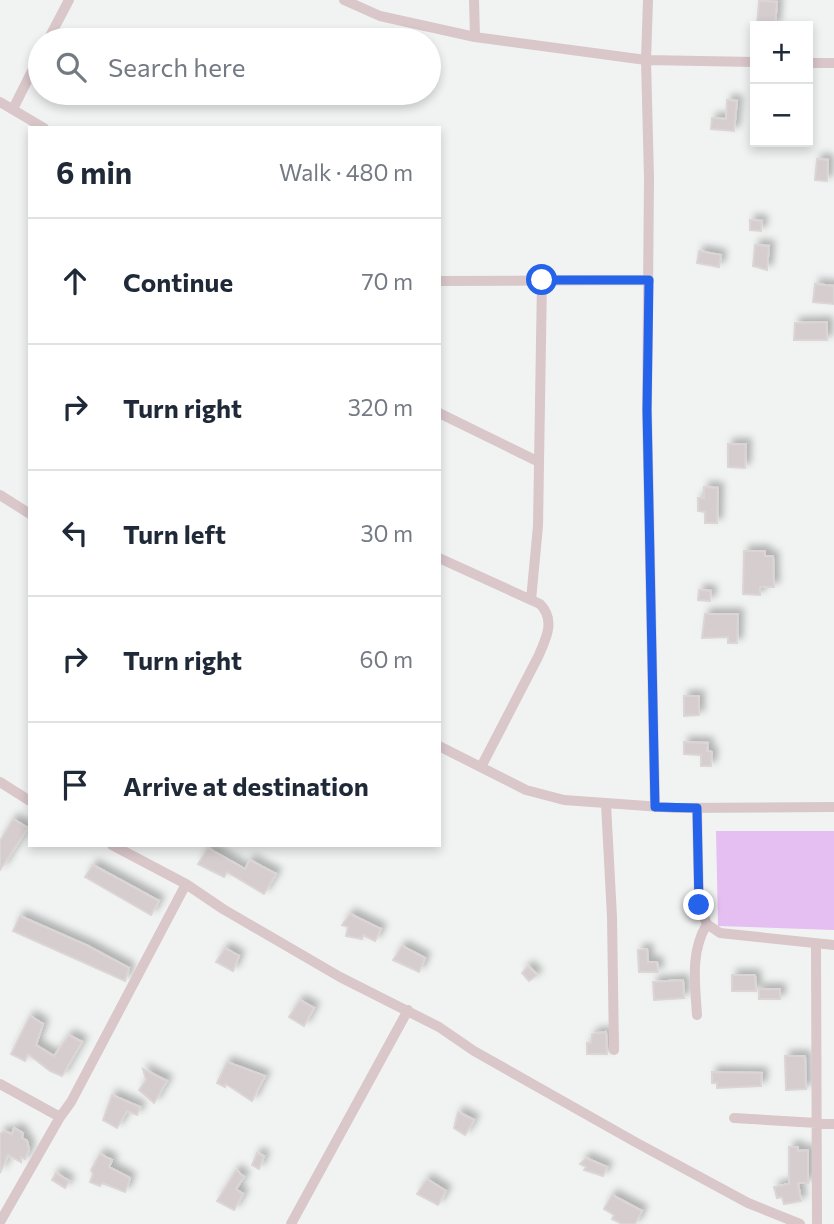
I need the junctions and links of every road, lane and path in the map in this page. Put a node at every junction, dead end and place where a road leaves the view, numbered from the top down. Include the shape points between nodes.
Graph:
1 (69, 0) edge
2 (344, 0) edge
3 (474, 0) edge
4 (648, 0) edge
5 (54, 28) edge
6 (434, 28) edge
7 (441, 29) edge
8 (475, 37) junction
9 (646, 60) junction
10 (750, 62) edge
11 (813, 63) edge
12 (834, 63) edge
13 (28, 78) edge
14 (0, 102) edge
15 (12, 109) junction
16 (41, 126) edge
17 (542, 280) junction
18 (649, 280) junction
19 (441, 281) edge
20 (441, 414) edge
21 (540, 462) junction
22 (0, 495) edge
23 (28, 513) edge
24 (441, 559) edge
25 (531, 600) junction
26 (441, 747) edge
27 (481, 767) junction
28 (0, 782) edge
29 (28, 800) edge
30 (606, 804) junction
31 (655, 807) junction
32 (834, 807) edge
33 (697, 808) junction
34 (116, 847) edge
35 (186, 884) junction
36 (707, 924) junction
37 (816, 944) junction
38 (834, 944) edge
39 (408, 1010) junction
40 (697, 1015) dead end
41 (614, 1050) dead end
42 (0, 1084) edge
43 (60, 1117) junction
44 (734, 1118) dead end
45 (817, 1123) junction
46 (834, 1124) edge
47 (0, 1222) edge
48 (291, 1224) edge
49 (800, 1224) edge
50 (817, 1224) edge

1 - 5 street
2 - 6 street via 380,16
3 - 8 street
4 - 9 street
7 - 8 street
8 - 9 street
9 - 10 street
9 - 18 street
11 - 12 street
13 - 15 street
14 - 15 street
15 - 16 street
17 - 18 street
17 - 19 street
17 - 21 street
18 - 31 street
20 - 21 street
21 - 25 street
22 - 23 street
24 - 25 street
25 - 27 street via 546,610 546,640
26 - 27 street
27 - 30 street via 545,796
28 - 29 street
30 - 31 street
30 - 41 street
31 - 33 street
32 - 33 street
33 - 36 street via 699,905
34 - 35 street
35 - 39 street via 340,977
35 - 43 street
36 - 37 street via 720,933
36 - 40 street via 696,949
37 - 38 street
37 - 45 street
39 - 48 street
39 - 49 street via 637,1143 748,1203
42 - 43 street
43 - 47 street
44 - 45 street
45 - 46 street
45 - 50 street

